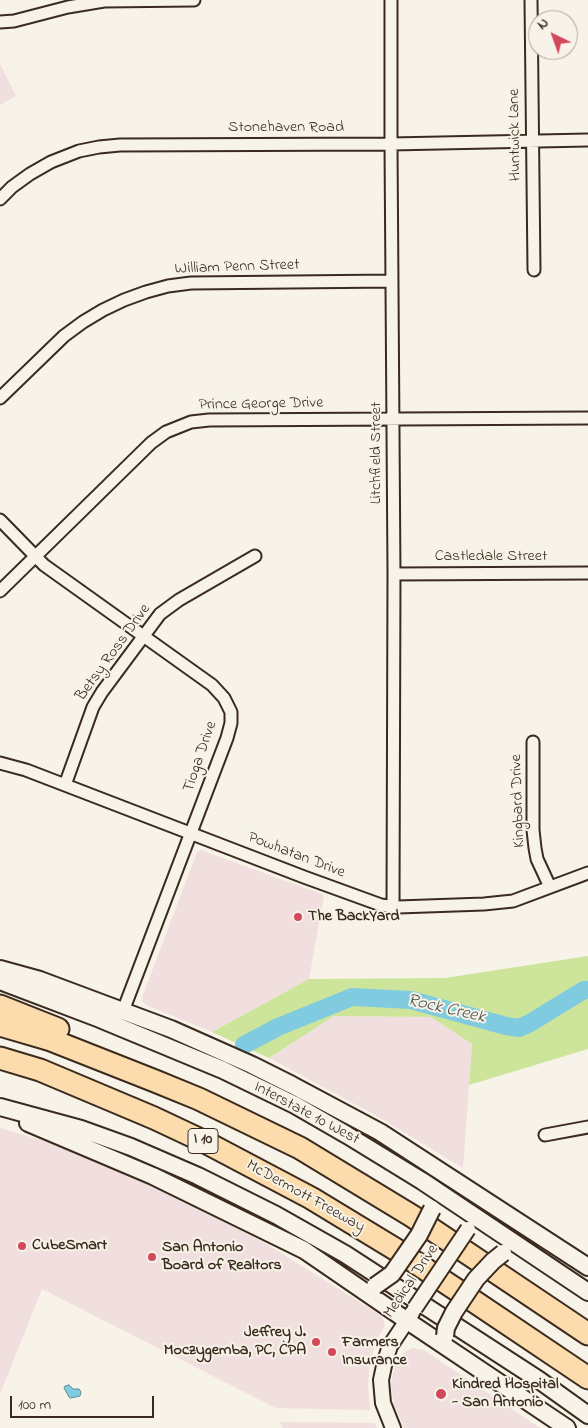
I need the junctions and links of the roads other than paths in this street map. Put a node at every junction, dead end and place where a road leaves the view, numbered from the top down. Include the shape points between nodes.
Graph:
1 (194, 0) edge
2 (391, 0) edge
3 (531, 0) edge
4 (0, 22) edge
5 (532, 140) junction
6 (588, 140) edge
7 (391, 144) junction
8 (0, 200) edge
9 (534, 270) dead end
10 (392, 281) junction
11 (0, 398) edge
12 (588, 418) edge
13 (393, 420) junction
14 (0, 520) edge
15 (35, 556) junction
16 (255, 556) dead end
17 (588, 573) edge
18 (394, 574) junction
19 (0, 591) edge
20 (143, 636) junction
21 (533, 742) dead end
22 (0, 763) edge
23 (65, 785) junction
24 (190, 834) junction
25 (588, 873) edge
26 (550, 888) junction
27 (393, 906) junction
28 (0, 969) edge
29 (0, 981) edge
30 (0, 1006) edge
31 (123, 1010) junction
32 (0, 1025) edge
33 (0, 1058) edge
34 (155, 1080) junction
35 (0, 1107) edge
36 (0, 1112) edge
37 (588, 1127) edge
38 (545, 1135) dead end
39 (422, 1181) junction
40 (473, 1223) junction
41 (533, 1255) junction
42 (588, 1267) edge
43 (352, 1283) junction
44 (588, 1292) edge
45 (411, 1314) junction
46 (588, 1334) edge
47 (454, 1352) junction
48 (588, 1378) edge
49 (588, 1415) edge
50 (393, 1428) edge
51 (567, 1428) edge

1 - 4 street via 104,2
2 - 7 street, Litchfield Street
3 - 5 street, Huntwick Lane
5 - 6 street, Stonehaven Road
5 - 7 street, Stonehaven Road
5 - 9 street, Huntwick Lane
7 - 8 street, Stonehaven Road via 99,147 51,162 18,183
7 - 10 street, Litchfield Street
10 - 11 street, William Penn Street via 191,283 146,292 102,310 83,322 64,336
10 - 13 street, Litchfield Street
12 - 13 street, Prince George Drive
13 - 15 street, Prince George Drive via 209,420 174,428 151,443
13 - 18 street, Litchfield Street
14 - 15 street, Tioga Drive
15 - 19 street, Prince George Drive
15 - 20 street, Tioga Drive
16 - 20 street, Betsy Ross Drive via 169,606
17 - 18 street, Castledale Street
18 - 27 street, Litchfield Street
20 - 23 street, Betsy Ross Drive via 93,707
20 - 24 street, Tioga Drive via 215,688 226,700 230,712 229,732
21 - 26 street, Kingbard Drive via 535,848
22 - 23 street, Powhatan Drive
23 - 24 street, Powhatan Drive
24 - 27 street, Powhatan Drive via 361,898
24 - 31 street, Tioga Drive
25 - 26 street, Powhatan Drive
26 - 27 street, Powhatan Drive via 513,901
28 - 31 main road
29 - 39 main road, Interstate 10 West via 223,1070 295,1105
30 - 34 highway via 94,1043
31 - 42 main road via 252,1065 380,1132
32 - 34 highway, I 10 via 51,1040
33 - 48 highway, McDermott Freeway / I 10 via 40,1070 154,1118 311,1198 395,1249
34 - 46 highway, I 10 via 300,1148 412,1216
35 - 49 main road via 81,1129 131,1147 276,1215 353,1259
36 - 43 main road via 182,1190 304,1250
37 - 38 street
39 - 40 main road, Interstate 10 West
39 - 43 main road, bridge via 430,1195 432,1209 419,1235 392,1274 375,1286
40 - 41 main road, Interstate 10 West
40 - 45 street, Medical Drive, bridge
41 - 44 main road, Interstate 10 West
41 - 47 main road, bridge via 502,1253 476,1279 446,1328 444,1336
43 - 45 main road
45 - 47 main road
45 - 50 street, Medical Drive via 390,1346 381,1380 383,1403
47 - 51 main road

